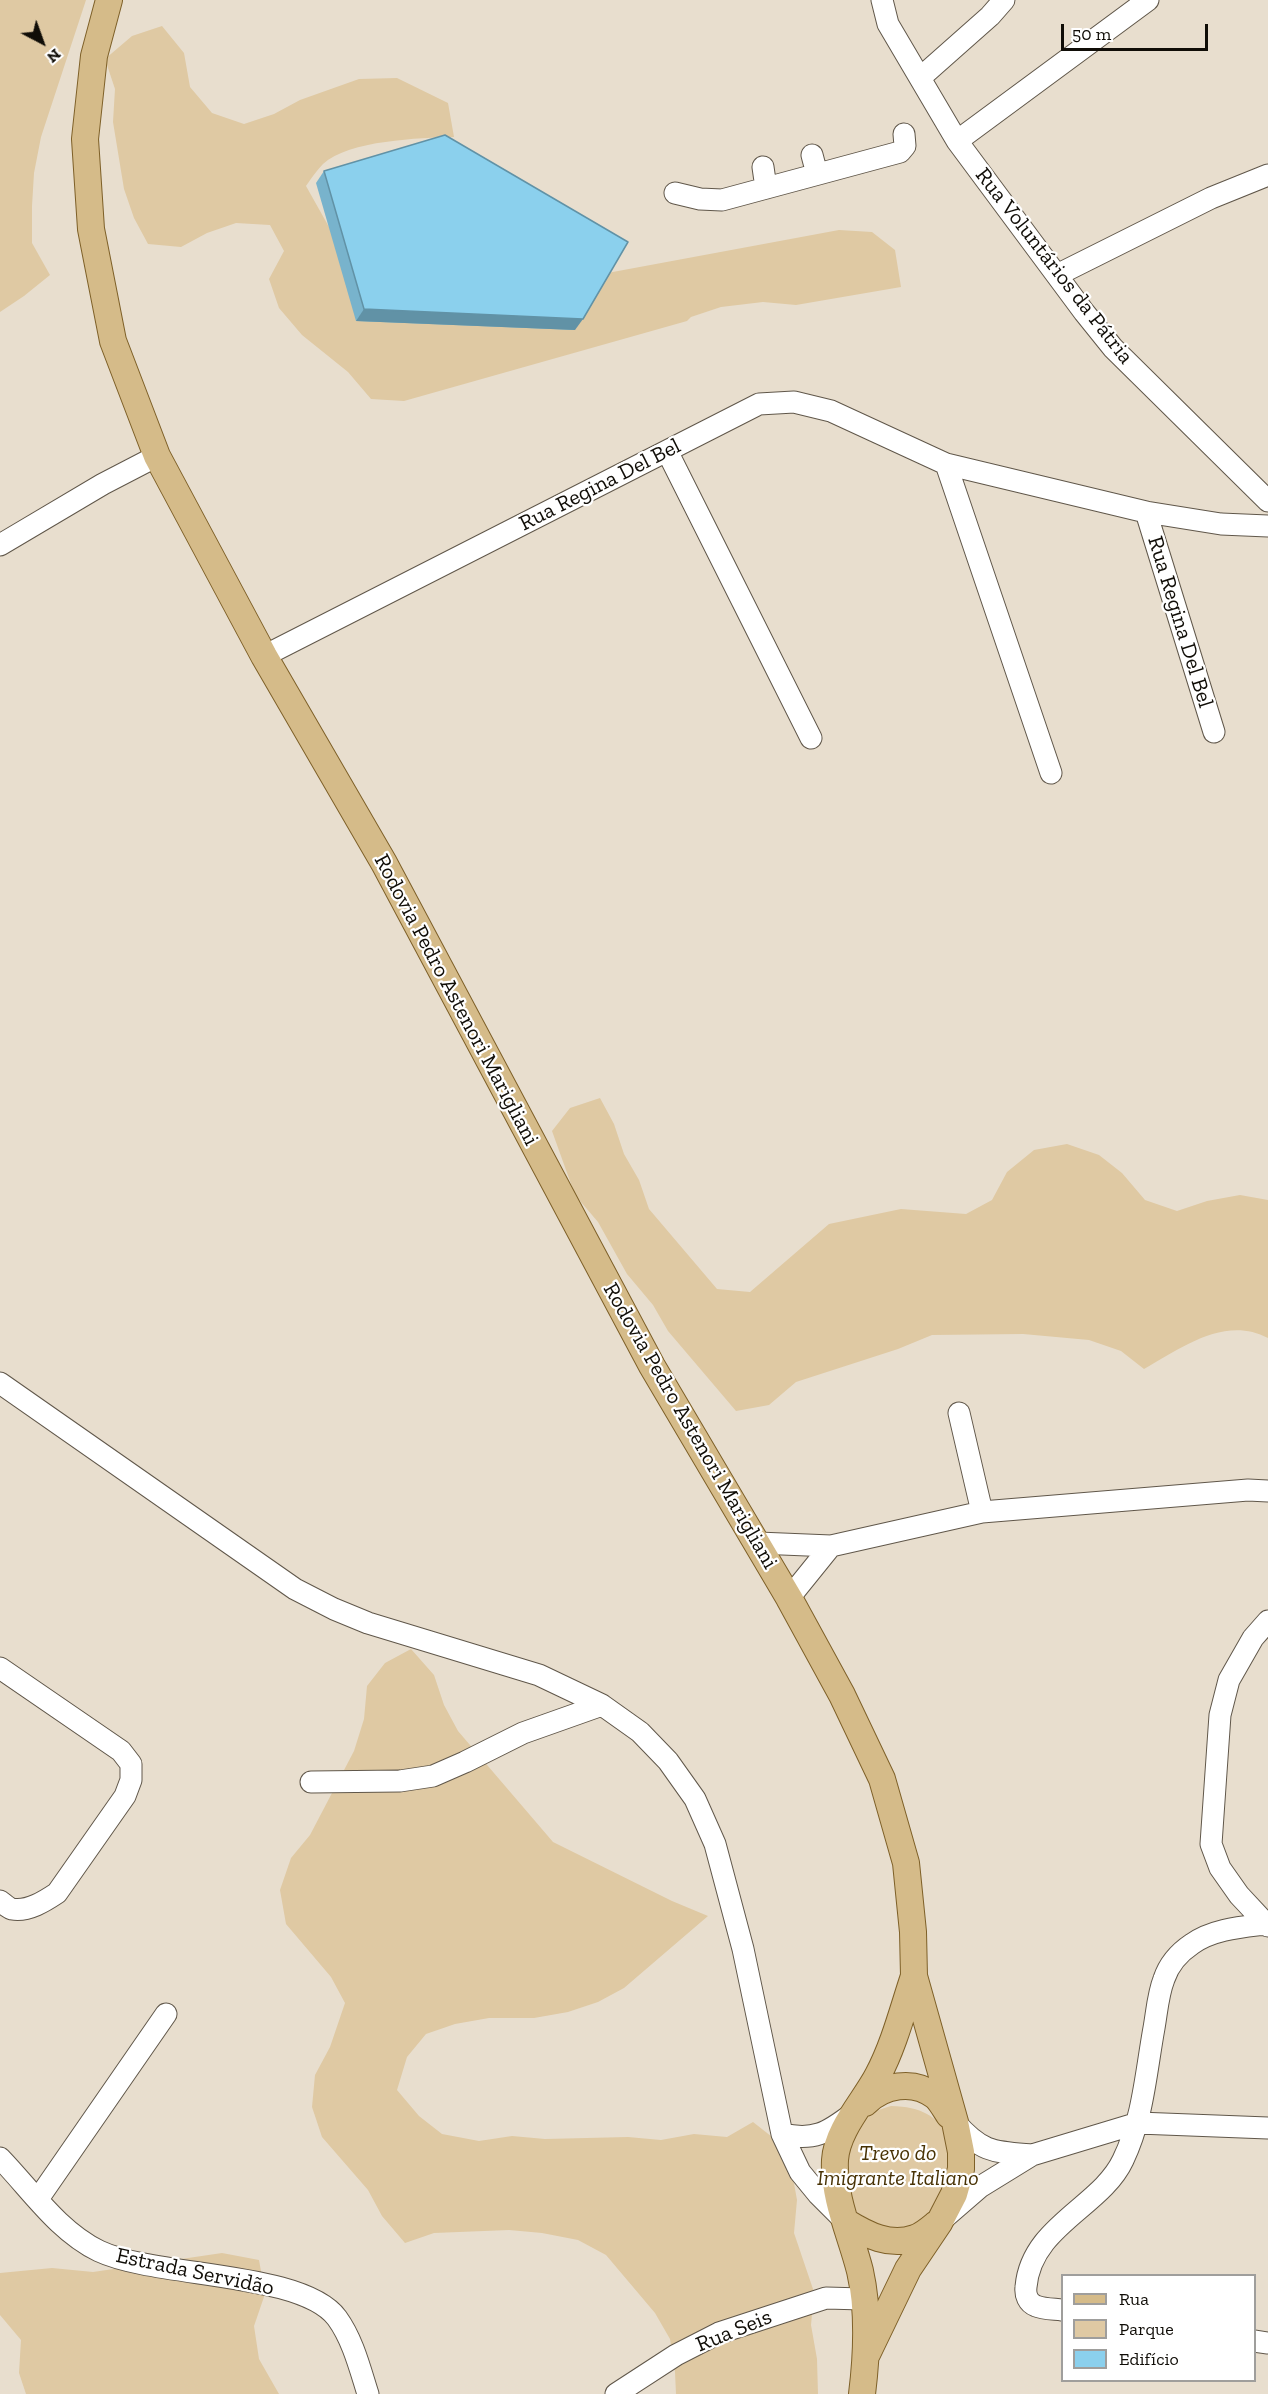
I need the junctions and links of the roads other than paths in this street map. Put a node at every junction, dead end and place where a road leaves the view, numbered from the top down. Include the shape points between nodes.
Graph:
1 (109, 0) edge
2 (868, 0) edge
3 (882, 0) edge
4 (1004, 0) edge
5 (1148, 0) edge
6 (888, 24) junction
7 (920, 78) junction
8 (904, 134) dead end
9 (957, 141) junction
10 (1268, 175) edge
11 (675, 193) dead end
12 (1057, 275) junction
13 (668, 451) junction
14 (157, 456) junction
15 (946, 464) junction
16 (1268, 501) edge
17 (1146, 512) junction
18 (1268, 526) edge
19 (0, 545) edge
20 (264, 656) junction
21 (1214, 732) dead end
22 (811, 738) dead end
23 (1051, 772) dead end
24 (0, 1383) edge
25 (959, 1413) dead end
26 (1268, 1491) edge
27 (982, 1512) junction
28 (758, 1544) junction
29 (831, 1546) junction
30 (789, 1598) junction
31 (1268, 1621) edge
32 (0, 1668) edge
33 (602, 1705) junction
34 (311, 1782) dead end
35 (0, 1901) edge
36 (1267, 1925) edge
37 (914, 1976) junction
38 (166, 2014) dead end
39 (856, 2112) junction
40 (955, 2122) junction
41 (1138, 2123) junction
42 (1268, 2128) edge
43 (782, 2134) junction
44 (1032, 2155) junction
45 (0, 2158) edge
46 (38, 2199) junction
47 (846, 2222) junction
48 (939, 2223) junction
49 (863, 2299) junction
50 (1061, 2310) edge
51 (867, 2354) junction
52 (368, 2394) edge
53 (616, 2394) edge
54 (862, 2394) edge

1 - 14 main road, Rodovia Pedro Astenori Marigliani via 94,56 85,139 91,229 113,341
2 - 6 street
3 - 6 street, Rua Voluntários da Pátria
4 - 7 street
5 - 9 street
6 - 7 street, Rua Voluntários da Pátria
7 - 9 street, Rua Voluntários da Pátria
8 - 11 street via 905,146 900,152 814,165 764,178 722,200
9 - 12 street, Rua Voluntários da Pátria
10 - 12 street via 1211,198
12 - 16 street, Rua Voluntários da Pátria via 1113,348
13 - 15 street, Rua Regina Del Bel via 759,404 794,402 831,411
13 - 20 street, Rua Regina Del Bel
13 - 22 street
14 - 19 street
14 - 20 main road, Rodovia Pedro Astenori Marigliani
15 - 17 street, Rua Regina Del Bel
15 - 23 street
17 - 18 street, Rua Regina Del Bel via 1221,524
17 - 21 street, Rua Regina Del Bel
20 - 28 main road, Rodovia Pedro Astenori Marigliani via 384,863 652,1366
24 - 33 street via 295,1588 334,1609 539,1675
25 - 27 street
26 - 27 street
27 - 29 street
28 - 29 street
28 - 30 main road, Rodovia Pedro Astenori Marigliani
29 - 30 street
30 - 37 main road, Rodovia Pedro Astenori Marigliani via 882,1779 906,1863
31 - 36 street via 1229,1680 1220,1715 1211,1844 1220,1868
32 - 35 street via 121,1751 131,1764 131,1780 57,1893 28,1908 12,1909
33 - 34 street via 523,1733 433,1776 400,1781
33 - 43 street via 640,1732 668,1761 695,1799 715,1844 743,1949
36 - 41 street via 1213,1934 1194,1942 1177,1956 1164,1978 1158,2000
37 - 39 main road, Rodovia Pedro Astenori Marigliani via 891,2046
37 - 40 main road, Rodovia Pedro Astenori Marigliani
38 - 46 street
39 - 40 main road via 873,2095 893,2086 915,2086 935,2096
39 - 43 street via 829,2131 798,2138
39 - 47 main road, Rodovia Pedro Astenori Marigliani via 835,2158
40 - 44 street via 984,2148
40 - 48 main road, Rodovia Pedro Astenori Marigliani via 961,2169
41 - 42 street
41 - 44 street
41 - 50 street via 1123,2162 1040,2249 1027,2277 1027,2299 1035,2306
43 - 47 street via 800,2172
44 - 48 street via 980,2187
45 - 46 street, Estrada Servidão
46 - 52 street, Estrada Servidão via 61,2224 102,2252 257,2283 308,2296 325,2305 347,2334
47 - 48 main road via 881,2240 897,2241 916,2238
47 - 49 main road, Rodovia Pedro Astenori Marigliani
48 - 51 main road, Rodovia Pedro Astenori Marigliani via 908,2269
49 - 51 main road, Rodovia Pedro Astenori Marigliani
49 - 53 street, Rua Seis via 826,2298 719,2333
51 - 54 main road, Rodovia Pedro Astenori Marigliani

